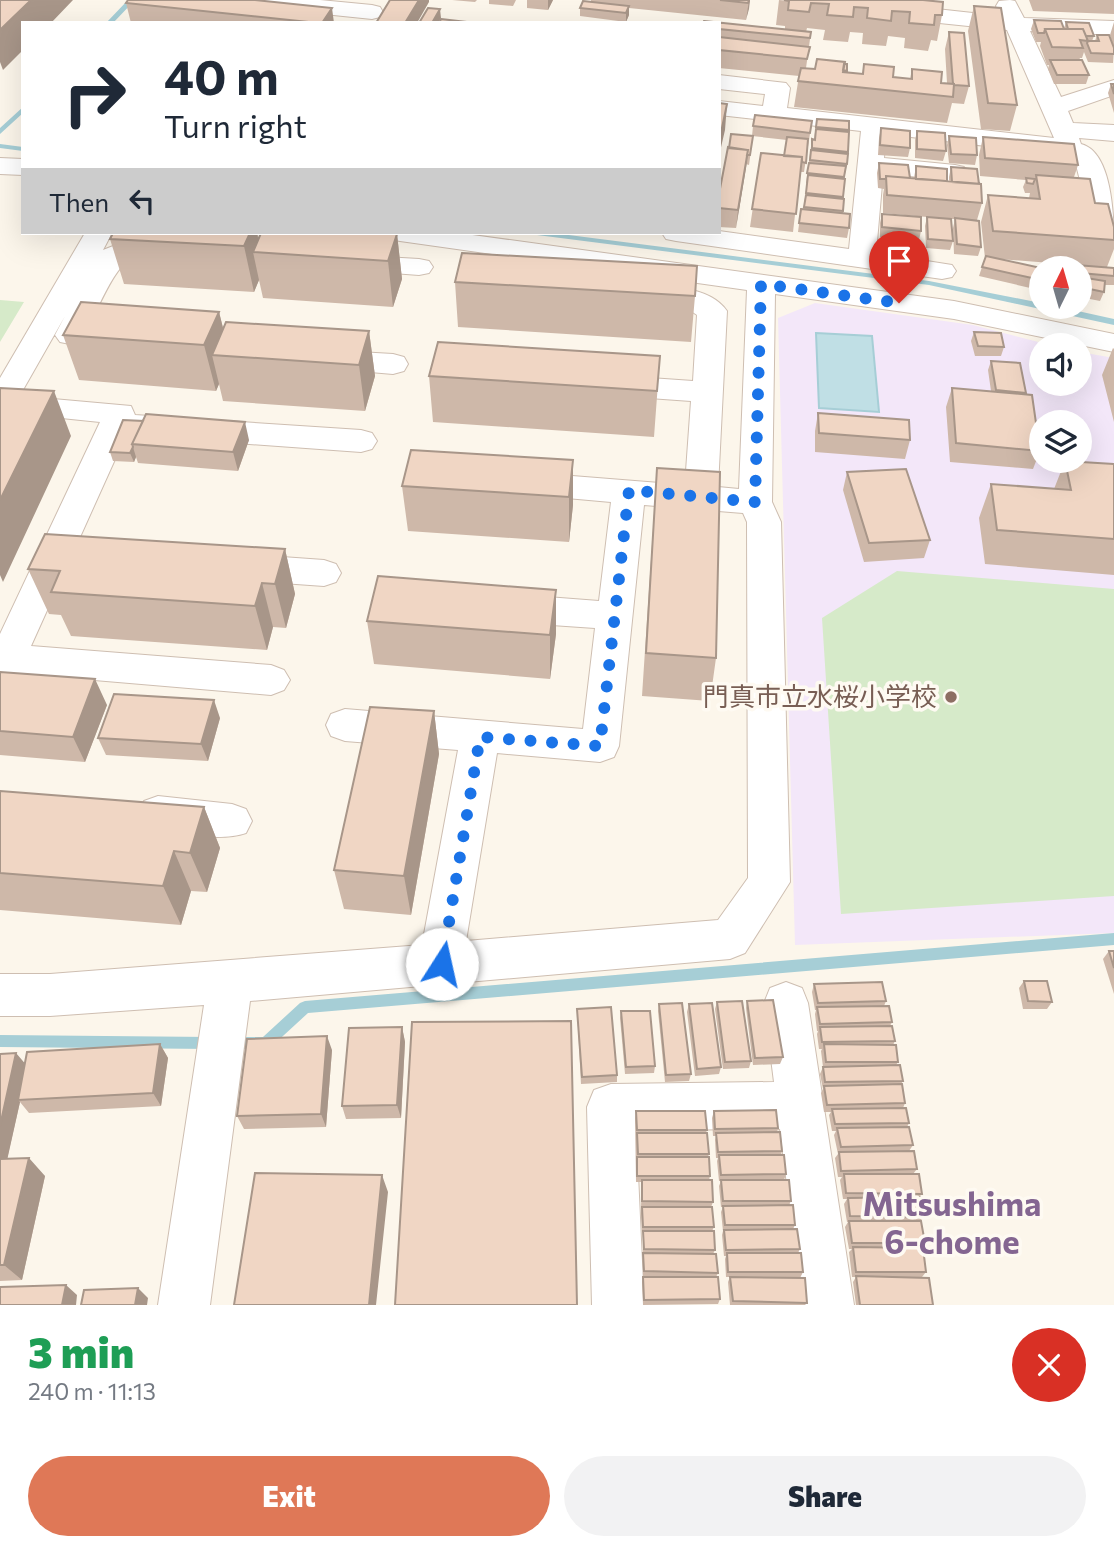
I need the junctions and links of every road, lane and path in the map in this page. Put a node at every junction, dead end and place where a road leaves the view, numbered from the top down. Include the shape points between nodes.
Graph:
1 (256, 0) edge
2 (1005, 0) edge
3 (876, 10) edge
4 (372, 12) edge
5 (1015, 24) junction
6 (1114, 28) edge
7 (721, 82) edge
8 (1114, 87) edge
9 (721, 108) edge
10 (775, 114) junction
11 (874, 126) junction
12 (1063, 129) junction
13 (1112, 140) edge
14 (871, 163) junction
15 (0, 166) edge
16 (21, 167) edge
17 (955, 173) edge
18 (98, 235) edge
19 (414, 235) edge
20 (690, 235) edge
21 (1109, 239) edge
22 (190, 250) dead end
23 (862, 259) junction
24 (324, 261) edge
25 (419, 267) dead end
26 (942, 271) dead end
27 (761, 284) junction
28 (624, 295) edge
29 (70, 335) junction
30 (1114, 343) edge
31 (301, 358) edge
32 (393, 364) dead end
33 (585, 383) edge
34 (707, 392) junction
35 (0, 404) edge
36 (53, 409) edge
37 (116, 424) junction
38 (361, 441) dead end
39 (491, 480) edge
40 (629, 490) junction
41 (702, 495) junction
42 (755, 502) junction
43 (96, 556) edge
44 (203, 564) edge
45 (48, 569) junction
46 (324, 573) dead end
47 (470, 605) edge
48 (615, 616) junction
49 (3, 658) edge
50 (271, 680) dead end
51 (345, 725) dead end
52 (480, 737) junction
53 (122, 810) edge
54 (232, 821) dead end
55 (442, 964) junction
56 (0, 995) edge
57 (228, 998) junction
58 (786, 1003) dead end
59 (800, 1105) junction
60 (184, 1305) edge
61 (618, 1305) edge
62 (828, 1305) edge

1 - 4 street
2 - 5 street
3 - 5 street
5 - 6 street
5 - 12 street
7 - 10 street via 778,88
8 - 12 street
9 - 10 street
10 - 11 street
11 - 12 street
11 - 14 street
12 - 13 street
12 - 21 street via 1087,158
14 - 17 street
14 - 23 street
15 - 16 street
18 - 29 street
19 - 27 street
20 - 23 street
22 - 29 street via 136,245 112,256
23 - 26 street
24 - 25 street
27 - 30 street via 954,310
27 - 42 street
28 - 34 street via 692,299 712,311
29 - 35 street
31 - 32 street
33 - 34 street
34 - 41 street
36 - 37 street via 120,413
37 - 38 street
37 - 45 street
39 - 40 street
40 - 41 street
40 - 48 street
41 - 42 street
42 - 55 street via 764,522 769,882 730,939
43 - 45 street
44 - 46 street
45 - 49 street
47 - 48 street
48 - 52 street via 600,746
49 - 50 street
51 - 52 street
52 - 55 street
53 - 54 street
55 - 57 street
56 - 57 street
57 - 60 street
58 - 59 street
59 - 61 street via 611,1107
59 - 62 street

